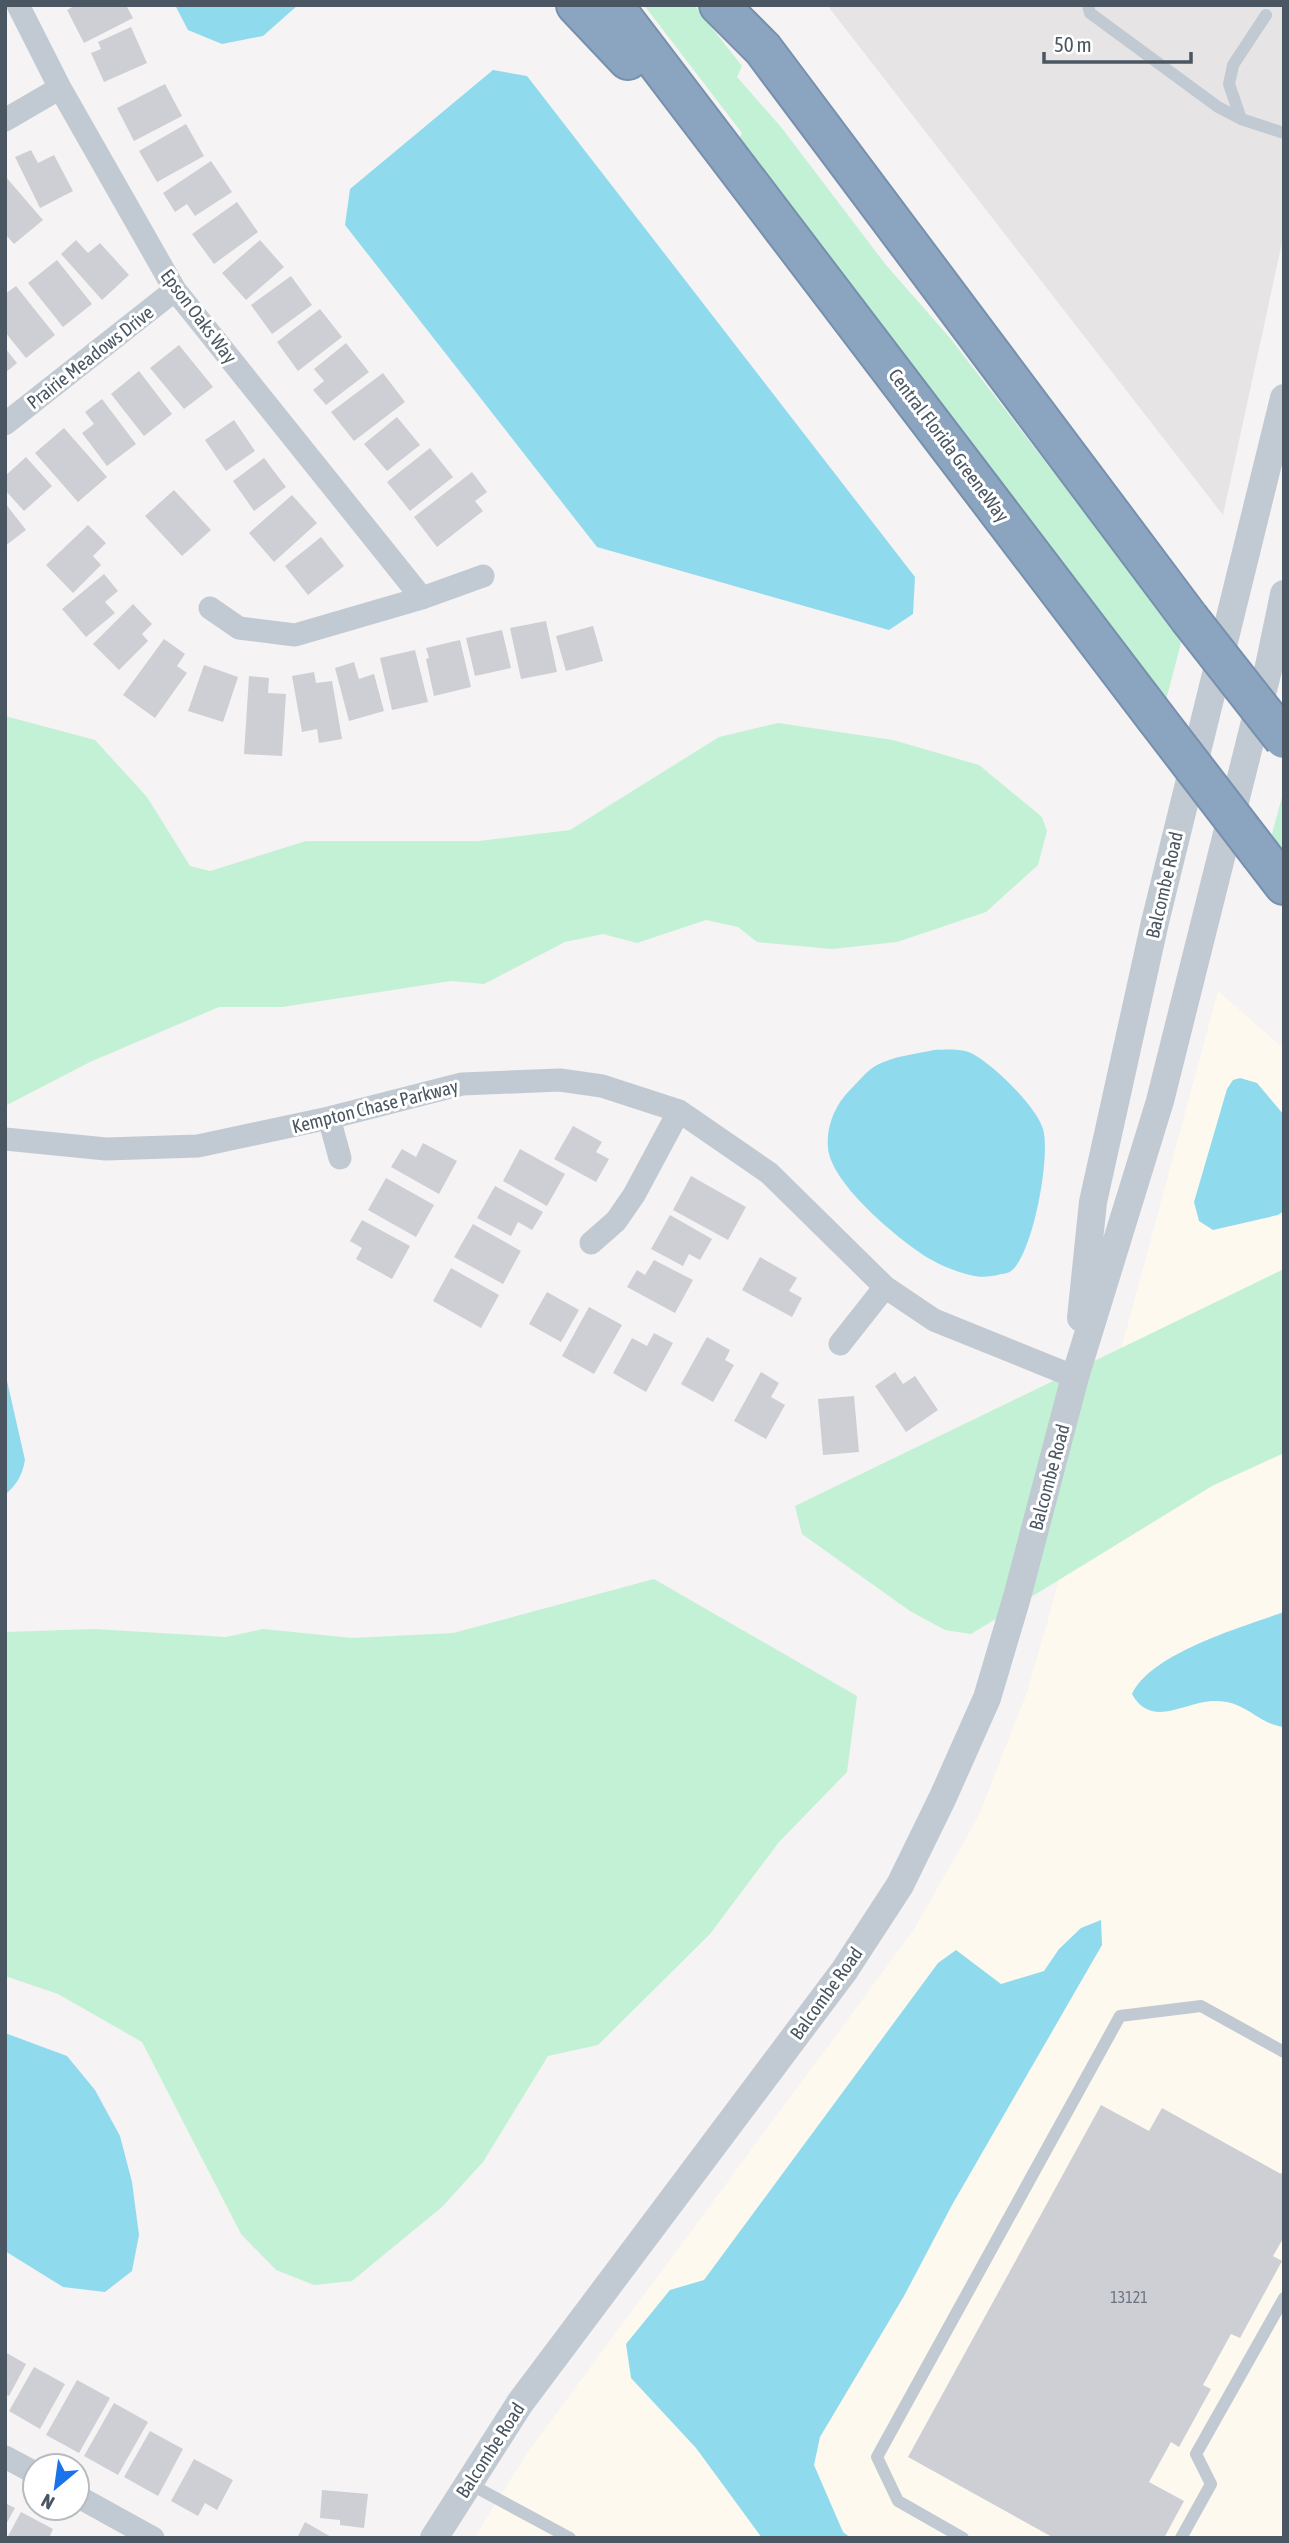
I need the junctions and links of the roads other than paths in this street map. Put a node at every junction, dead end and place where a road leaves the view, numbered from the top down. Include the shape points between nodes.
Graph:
1 (18, 5) edge
2 (576, 5) edge
3 (613, 5) edge
4 (719, 5) edge
5 (730, 5) edge
6 (1088, 5) edge
7 (1266, 15) dead end
8 (763, 49) junction
9 (60, 88) junction
10 (1241, 119) junction
11 (5, 120) edge
12 (1284, 133) edge
13 (772, 212) junction
14 (175, 290) junction
15 (1284, 398) edge
16 (5, 424) edge
17 (483, 576) dead end
18 (1284, 594) edge
19 (422, 598) junction
20 (210, 608) dead end
21 (1284, 739) edge
22 (1273, 870) edge
23 (680, 1111) junction
24 (328, 1118) junction
25 (5, 1139) edge
26 (340, 1158) dead end
27 (591, 1243) dead end
28 (885, 1287) junction
29 (840, 1344) dead end
30 (1075, 1377) junction
31 (1284, 2052) edge
32 (1284, 2298) edge
33 (5, 2457) edge
34 (21, 2466) edge
35 (468, 2482) junction
36 (91, 2505) edge
37 (153, 2538) edge
38 (434, 2538) edge
39 (570, 2538) edge
40 (963, 2538) edge
41 (1181, 2538) edge

1 - 9 street, Epson Oaks Way
2 - 13 highway
3 - 13 highway, Central Florida GreeneWay
4 - 8 highway
5 - 8 highway
6 - 10 lane via 1090,13
7 - 10 lane via 1233,65 1229,84
8 - 21 highway, bridge
9 - 11 street
9 - 14 street, Epson Oaks Way
10 - 12 lane
13 - 22 highway, Central Florida GreeneWay, bridge
14 - 16 street, Prairie Meadows Drive
14 - 19 street, Epson Oaks Way
15 - 30 street, Balcombe Road via 1158,909 1093,1202
17 - 19 street
18 - 30 street, Balcombe Road via 1160,1101
19 - 20 street via 295,635 239,628
23 - 24 street, Kempton Chase Parkway via 602,1086 560,1080 462,1084
23 - 27 street via 634,1195 616,1221
23 - 28 street, Kempton Chase Parkway via 769,1173
24 - 25 street, Kempton Chase Parkway via 198,1146 106,1149
24 - 26 street
28 - 29 street
28 - 30 street, Kempton Chase Parkway via 934,1320
30 - 35 street, Balcombe Road via 987,1698 900,1885 844,1971 520,2403
31 - 40 lane via 1201,2006 1120,2016 877,2457 898,2501
32 - 41 lane via 1196,2454 1211,2484
33 - 34 street
35 - 38 street, Balcombe Road
35 - 39 lane
36 - 37 street

